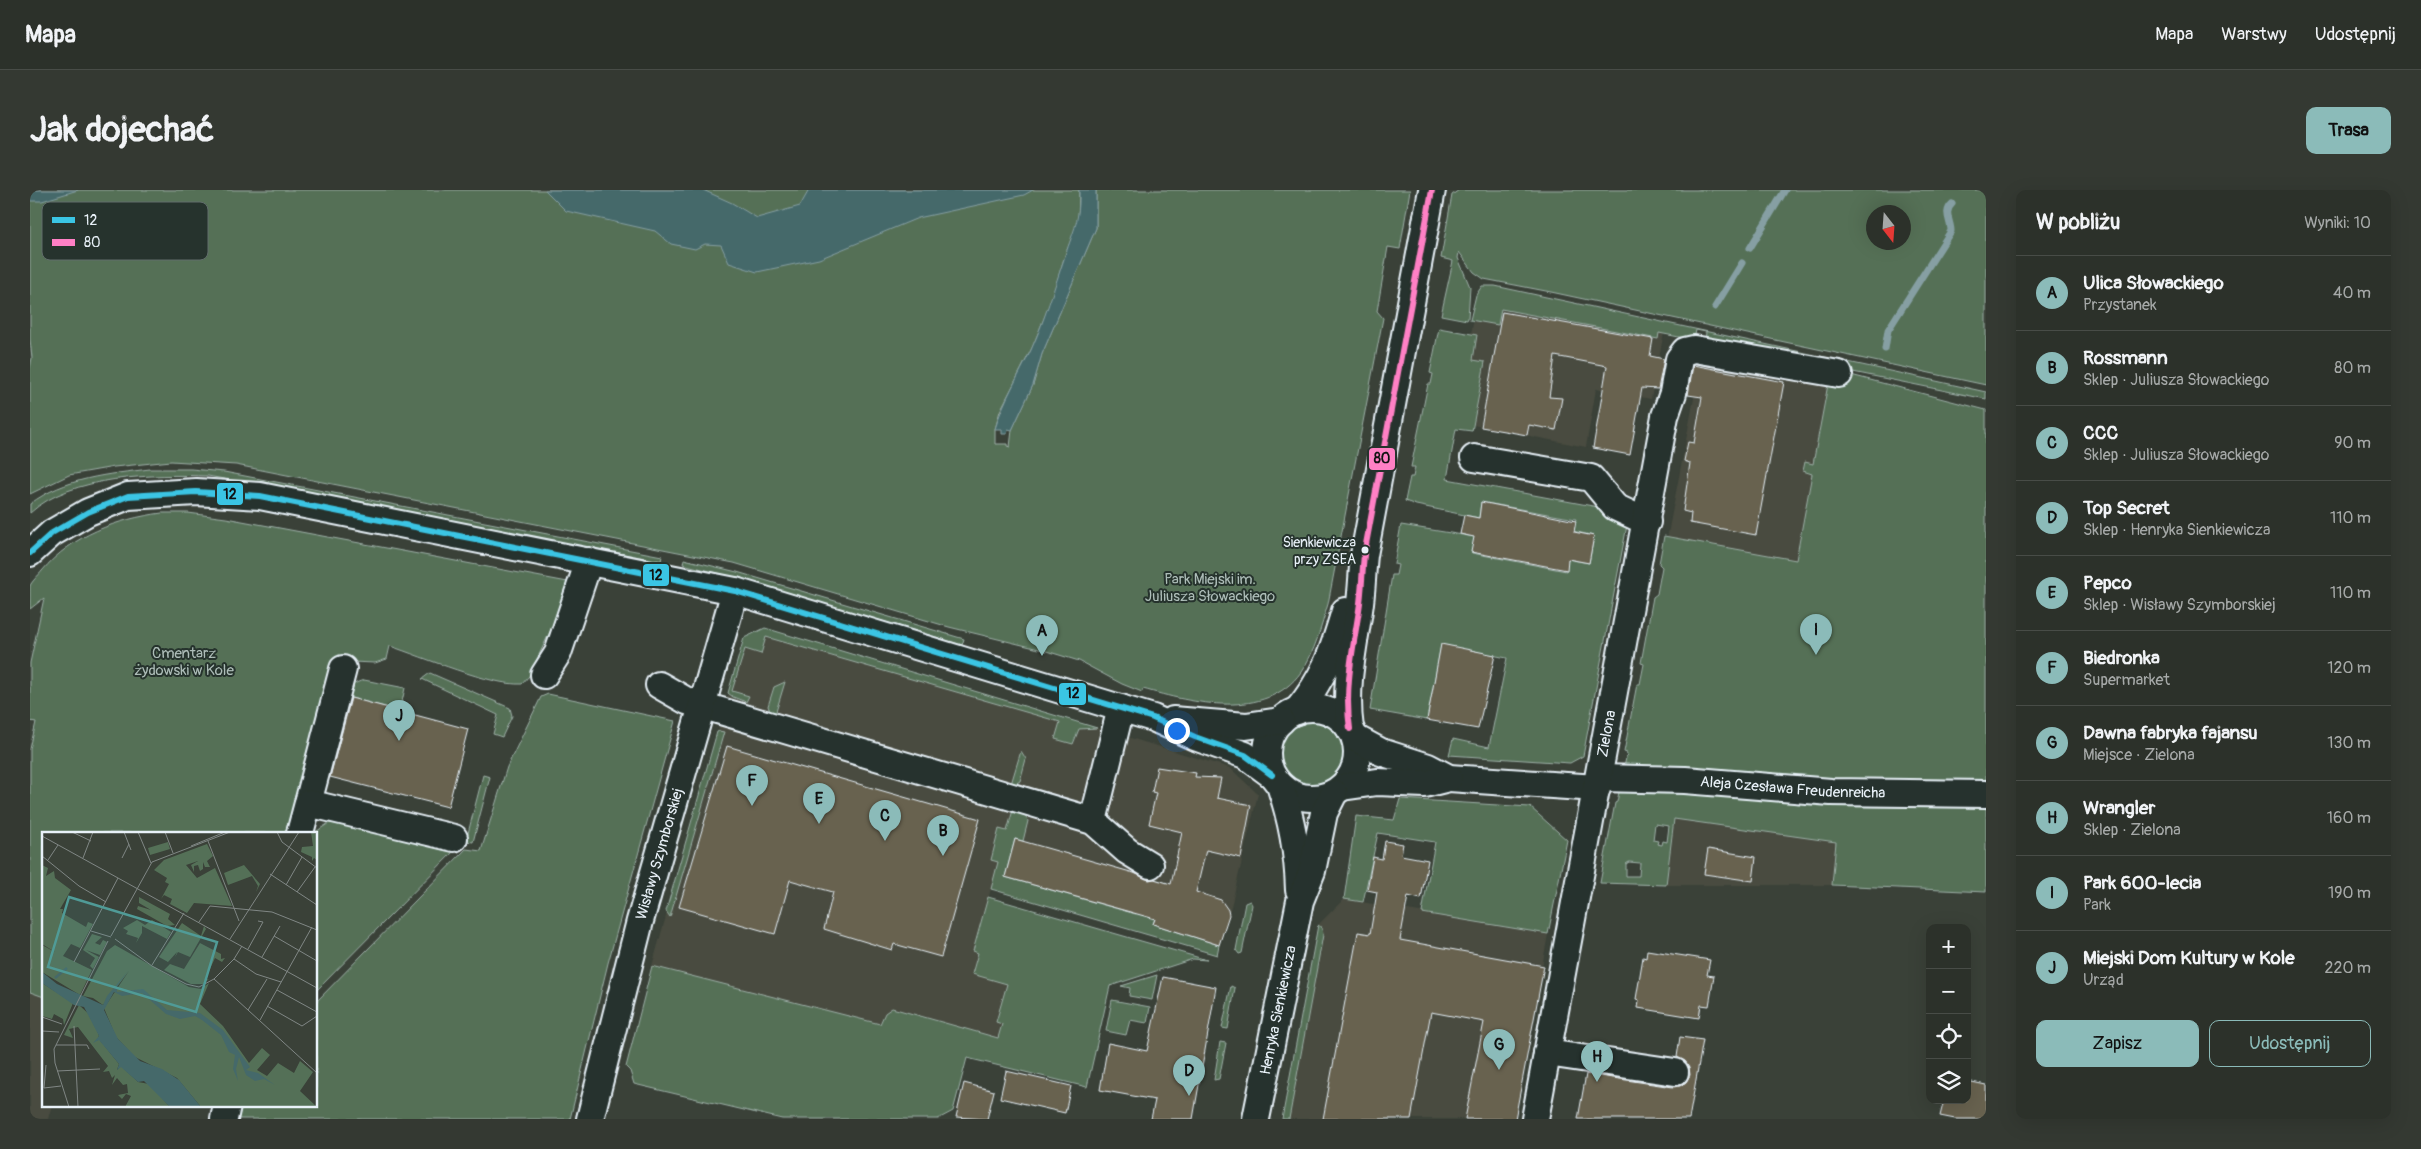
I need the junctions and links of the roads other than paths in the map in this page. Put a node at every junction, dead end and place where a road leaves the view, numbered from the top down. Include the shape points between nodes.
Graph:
1 (1432, 190) edge
2 (1839, 374) dead end
3 (1474, 458) dead end
4 (1647, 522) junction
5 (30, 553) edge
6 (1364, 555) junction
7 (589, 561) junction
8 (734, 591) junction
9 (343, 670) dead end
10 (544, 675) dead end
11 (658, 686) dead end
12 (701, 705) junction
13 (1121, 708) junction
14 (1289, 716) junction
15 (1153, 718) junction
16 (1353, 734) junction
17 (1450, 778) junction
18 (1276, 780) junction
19 (1598, 783) junction
20 (1338, 790) junction
21 (1986, 794) edge
22 (308, 804) junction
23 (1093, 821) junction
24 (300, 832) edge
25 (454, 838) dead end
26 (1150, 865) dead end
27 (1300, 901) junction
28 (1547, 1052) junction
29 (1675, 1072) dead end
30 (227, 1106) edge
31 (224, 1119) edge
32 (590, 1119) edge
33 (1256, 1119) edge
34 (1535, 1119) edge

1 - 6 street
2 - 4 street, Zielona via 1694,349 1685,351 1665,416
3 - 4 street via 1591,478 1615,507
4 - 19 street, Zielona
5 - 7 street via 52,533 88,512 128,496 196,492 260,496
6 - 14 street via 1326,668 1312,692
6 - 16 street via 1360,607 1348,674 1347,700
7 - 8 street
7 - 10 street via 558,653
8 - 12 street, Wisławy Szymborskiej
8 - 13 street
9 - 22 street
11 - 12 street
12 - 23 street
12 - 32 street, Wisławy Szymborskiej via 640,921
13 - 15 street
13 - 23 street
14 - 15 street via 1246,726
14 - 16 street via 1312,708 1327,710 1340,718
14 - 18 street via 1272,732 1267,746 1268,761
15 - 18 street via 1244,755
16 - 17 street via 1381,752 1428,767
16 - 20 street via 1357,754 1354,770
17 - 19 street, Aleja Czesława Freudenreicha
17 - 20 street via 1425,784 1377,782
18 - 20 street via 1300,797 1312,798
18 - 27 street, Henryka Sienkiewicza via 1289,812 1295,841
19 - 21 street, Aleja Czesława Freudenreicha via 1686,780 1832,792
19 - 28 street, Zielona
20 - 27 street, Henryka Sienkiewicza via 1324,813 1312,871
22 - 24 street
22 - 25 street
23 - 26 street via 1127,851
27 - 33 street, Henryka Sienkiewicza
28 - 29 street
28 - 34 street, Zielona
30 - 31 street

